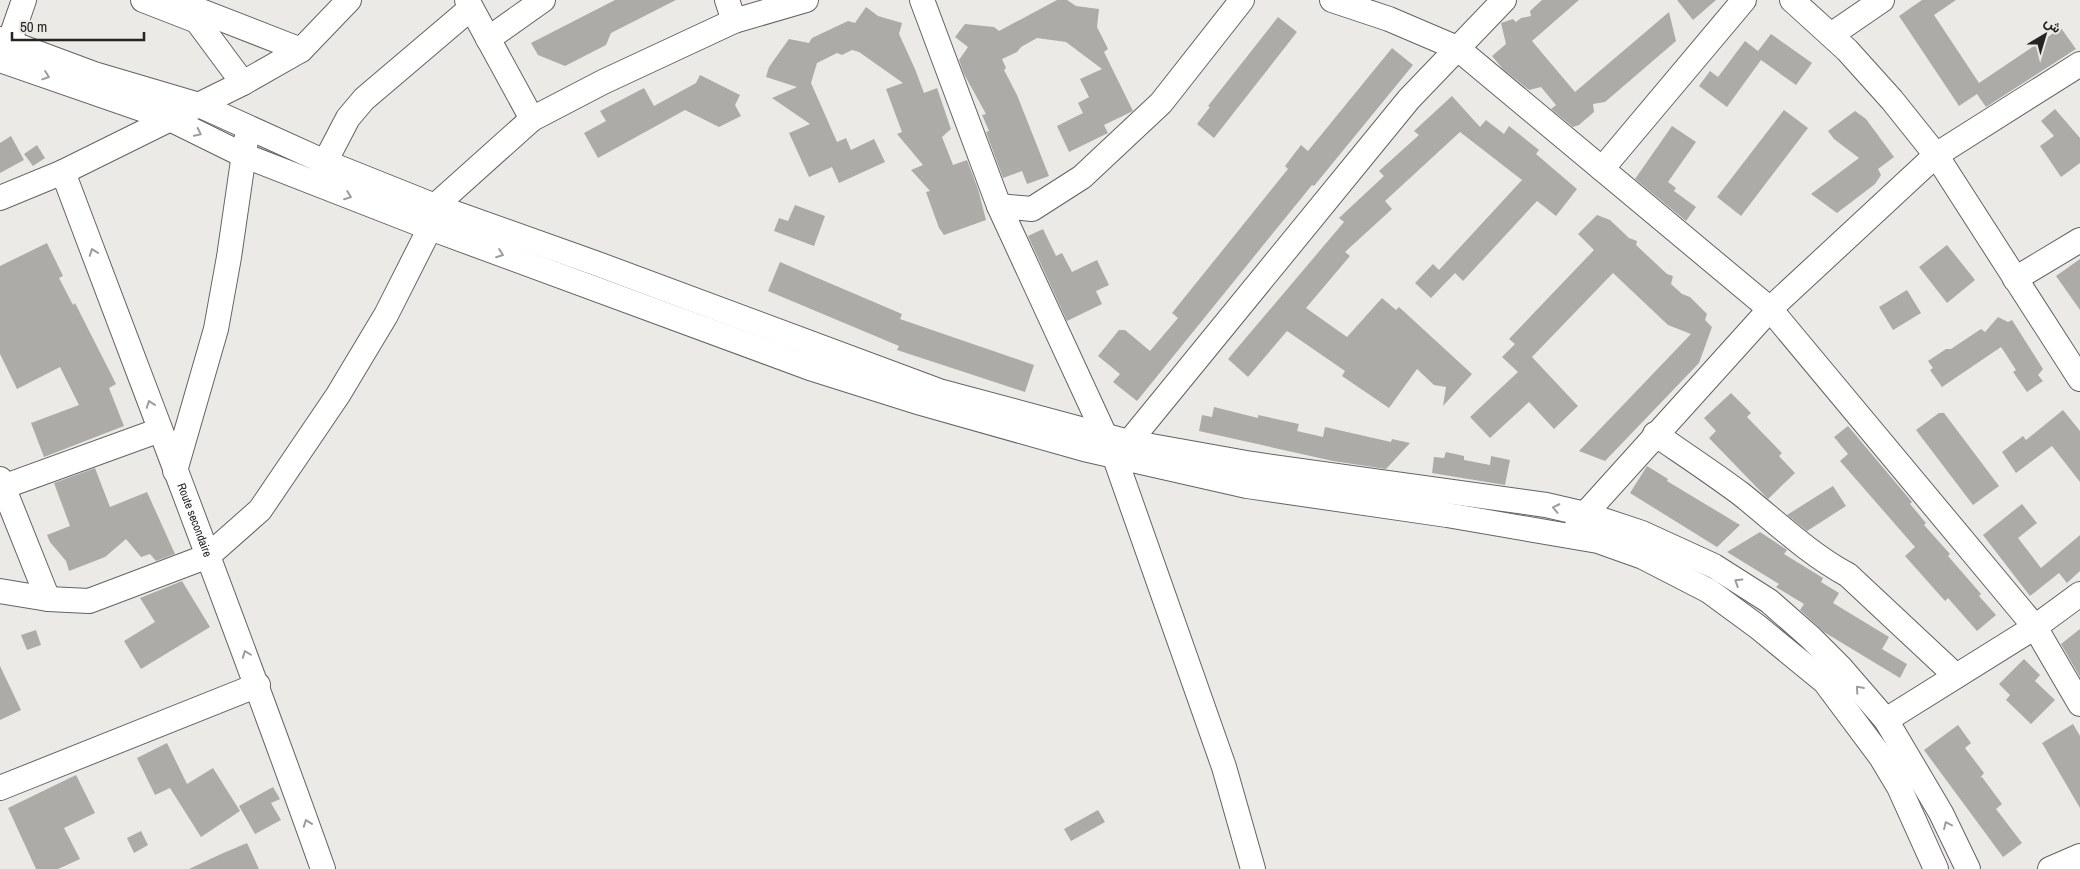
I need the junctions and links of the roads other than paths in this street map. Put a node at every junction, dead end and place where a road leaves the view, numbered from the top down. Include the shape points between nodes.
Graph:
1 (24, 0) edge
2 (143, 0) edge
3 (349, 0) edge
4 (543, 0) edge
5 (806, 0) edge
6 (922, 0) edge
7 (1242, 0) edge
8 (1332, 0) edge
9 (1504, 0) edge
10 (1744, 0) edge
11 (1792, 0) edge
12 (1882, 0) edge
13 (469, 4) edge
14 (190, 9) edge
15 (730, 10) edge
16 (1831, 35) junction
17 (488, 39) junction
18 (1457, 48) junction
19 (300, 50) junction
20 (3, 51) edge
21 (2080, 64) edge
22 (243, 83) junction
23 (199, 105) junction
24 (170, 119) junction
25 (532, 119) junction
26 (249, 129) junction
27 (243, 155) junction
28 (1936, 155) junction
29 (1602, 169) junction
30 (63, 172) junction
31 (322, 173) junction
32 (0, 198) edge
33 (999, 206) junction
34 (433, 217) junction
35 (2080, 240) edge
36 (2015, 279) junction
37 (1770, 309) junction
38 (2080, 379) edge
39 (160, 430) junction
40 (1655, 434) junction
41 (1116, 444) junction
42 (175, 471) junction
43 (1, 484) edge
44 (1585, 514) junction
45 (1570, 536) junction
46 (208, 556) junction
47 (0, 591) edge
48 (2080, 594) edge
49 (48, 599) junction
50 (2035, 627) junction
51 (1956, 676) junction
52 (258, 685) junction
53 (2080, 704) edge
54 (1886, 720) junction
55 (0, 788) edge
56 (2080, 856) edge
57 (324, 869) edge
58 (1254, 869) edge
59 (1936, 869) edge
60 (1968, 869) edge
61 (2050, 869) edge

1 - 20 street
2 - 14 street
3 - 19 street
4 - 17 street
5 - 15 street
6 - 33 street
7 - 33 street via 1161,104 1082,177 1032,208
8 - 18 street via 1389,19
9 - 18 street
10 - 29 street
11 - 16 street
12 - 16 street
13 - 17 street
13 - 31 street via 364,99 348,118
14 - 19 street
14 - 22 street
15 - 25 street
16 - 28 street via 1892,100
17 - 25 street
18 - 29 street
18 - 41 street
19 - 22 street
20 - 23 street
20 -> 24 street
21 - 28 street
22 - 23 street
23 - 24 street
23 - 26 street
24 -> 27 street
24 - 30 street
25 - 34 street
26 - 27 street
26 - 31 street
27 - 31 street
27 - 42 street via 216,329
28 - 36 street
28 - 37 street
29 - 37 street
30 - 32 street
39 -> 30 street, Route secondaire
31 - 34 street
33 - 41 street
34 - 41 street via 595,263 939,391
34 - 46 street via 386,315 338,395 260,510
35 - 36 street
36 - 38 street
37 - 40 street
37 - 50 street
39 - 42 street, Route secondaire
39 - 43 street
40 - 44 street
40 - 51 street via 1848,575
44 -> 41 street via 1546,505
41 - 45 street via 1247,486
41 - 58 street via 1224,767
42 - 46 street, Route secondaire
43 - 49 street
44 - 45 street
54 -> 44 street via 1841,668 1769,601 1714,566 1642,533
45 - 59 street via 1598,541 1643,556 1709,591 1825,682 1882,757
46 - 49 street via 89,601
52 -> 46 street, Route secondaire
47 - 49 street
48 - 50 street
50 - 51 street
50 - 53 street
51 - 54 street
52 - 55 street
57 -> 52 street, Route secondaire
60 -> 54 street via 1941,813
56 - 61 street

